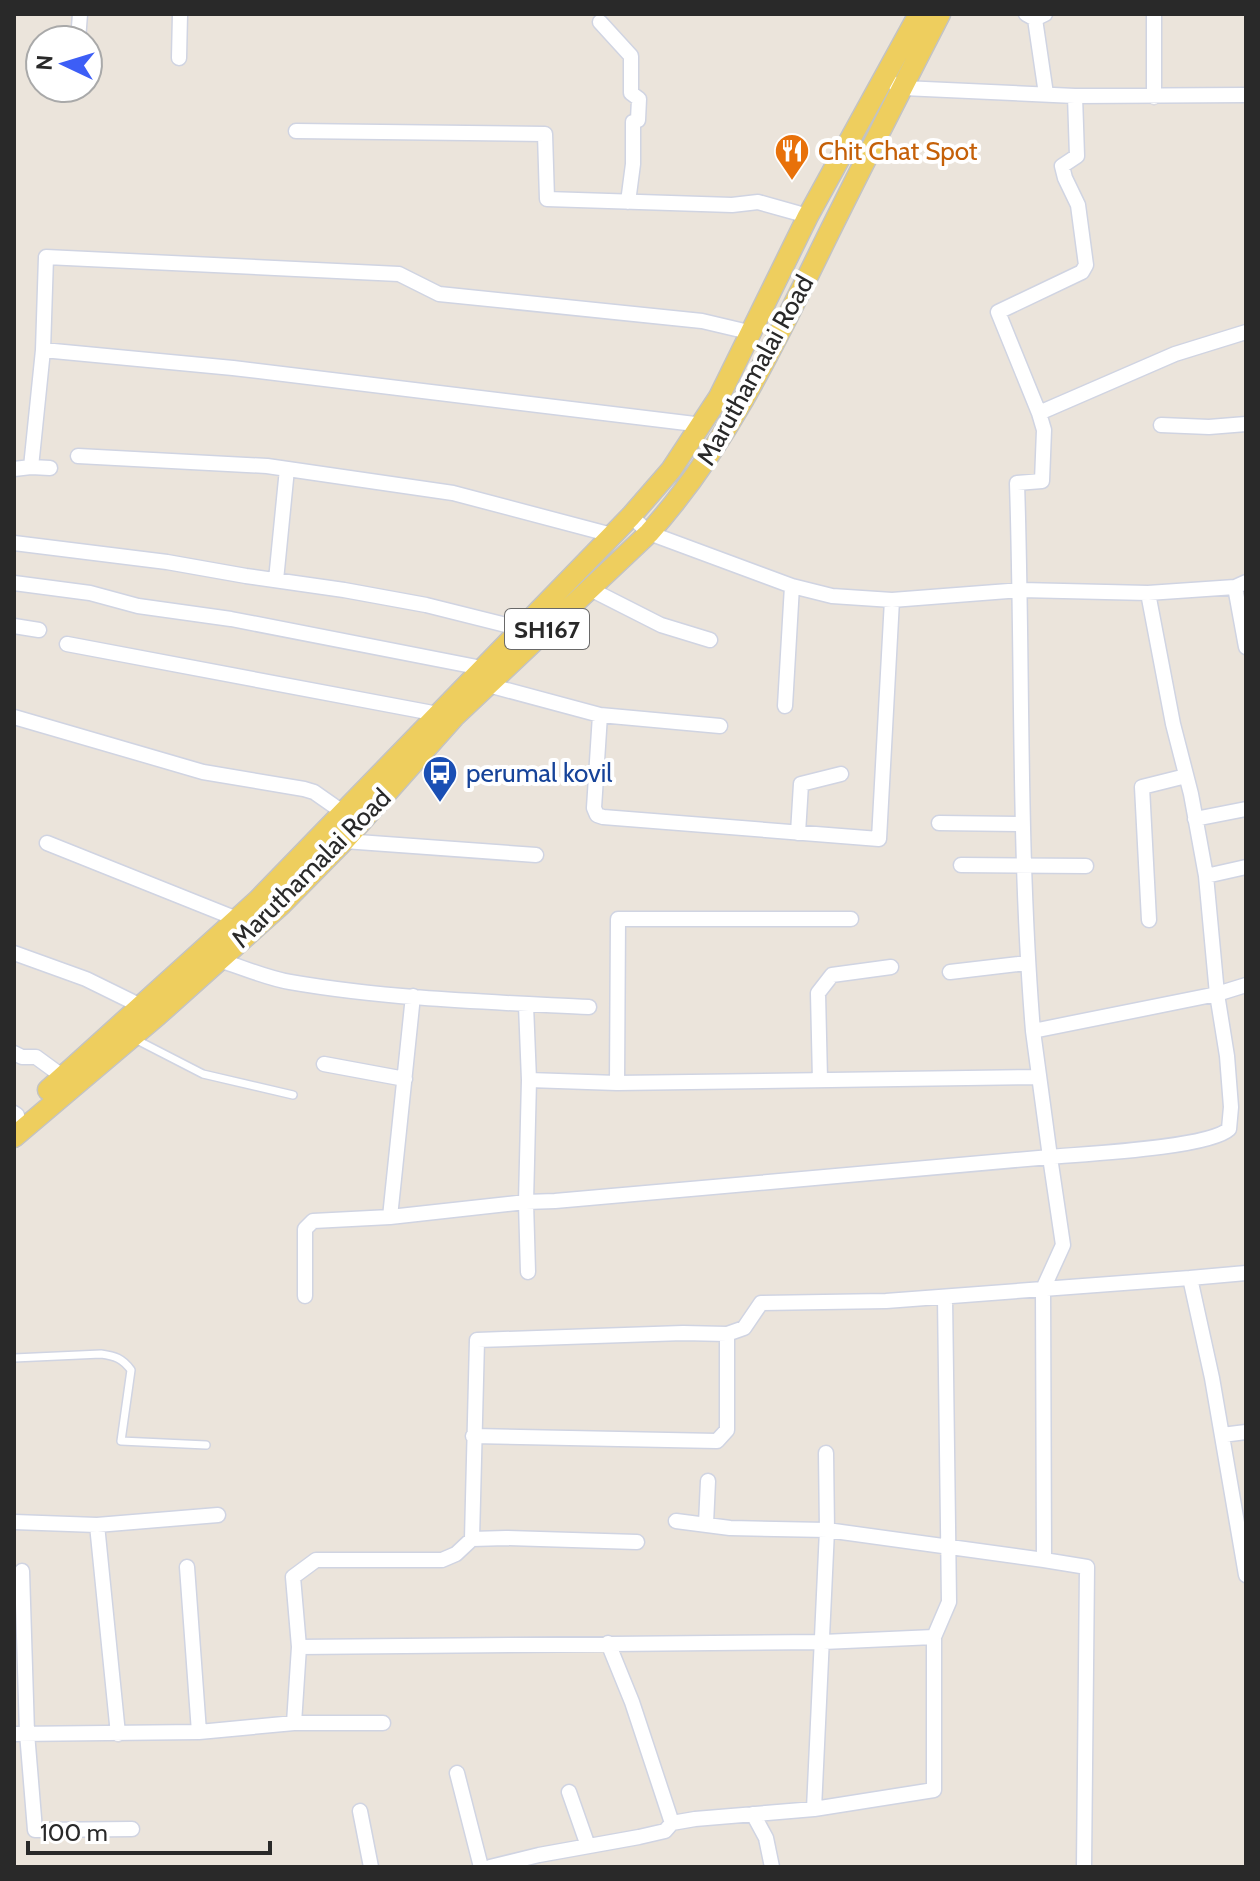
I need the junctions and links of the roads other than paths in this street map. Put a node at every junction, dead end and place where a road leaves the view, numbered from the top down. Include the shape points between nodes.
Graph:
1 (180, 14) edge
2 (919, 14) edge
3 (940, 14) edge
4 (1154, 14) edge
5 (1035, 16) edge
6 (600, 22) dead end
7 (179, 58) dead end
8 (894, 84) junction
9 (1046, 94) junction
10 (1246, 95) edge
11 (1075, 96) junction
12 (1154, 97) junction
13 (296, 131) dead end
14 (628, 202) junction
15 (808, 216) junction
16 (1246, 332) edge
17 (753, 333) junction
18 (43, 350) junction
19 (1039, 413) junction
20 (1246, 424) edge
21 (703, 425) junction
22 (1161, 425) dead end
23 (78, 456) dead end
24 (31, 467) junction
25 (50, 468) dead end
26 (14, 469) edge
27 (287, 469) junction
28 (631, 516) junction
29 (649, 533) junction
30 (612, 535) junction
31 (14, 543) edge
32 (276, 580) junction
33 (14, 583) edge
34 (1241, 584) edge
35 (792, 586) junction
36 (590, 589) junction
37 (1021, 590) junction
38 (1148, 593) junction
39 (892, 600) junction
40 (14, 626) edge
41 (522, 629) junction
42 (39, 630) dead end
43 (710, 640) dead end
44 (67, 644) dead end
45 (1246, 647) edge
46 (485, 676) junction
47 (785, 706) dead end
48 (438, 714) junction
49 (600, 715) junction
50 (14, 717) edge
51 (720, 726) dead end
52 (841, 774) dead end
53 (1186, 776) junction
54 (1246, 809) edge
55 (344, 813) junction
56 (1195, 819) junction
57 (939, 823) dead end
58 (1023, 824) junction
59 (798, 833) junction
60 (344, 841) junction
61 (47, 843) dead end
62 (536, 855) dead end
63 (961, 865) dead end
64 (1024, 865) junction
65 (1086, 866) dead end
66 (1246, 867) edge
67 (1206, 876) junction
68 (237, 919) junction
69 (851, 919) dead end
70 (1149, 920) dead end
71 (14, 953) edge
72 (212, 954) junction
73 (1027, 963) junction
74 (891, 967) dead end
75 (950, 972) dead end
76 (1246, 985) edge
77 (1217, 994) junction
78 (413, 996) junction
79 (526, 1005) junction
80 (141, 1006) junction
81 (589, 1007) dead end
82 (1033, 1031) junction
83 (131, 1037) junction
84 (14, 1053) edge
85 (324, 1064) dead end
86 (62, 1076) junction
87 (1039, 1077) junction
88 (405, 1079) junction
89 (529, 1080) junction
90 (820, 1080) junction
91 (617, 1083) junction
92 (293, 1095) dead end
93 (15, 1115) edge
94 (14, 1137) edge
95 (1050, 1157) junction
96 (526, 1202) junction
97 (390, 1217) junction
98 (528, 1272) dead end
99 (1246, 1273) edge
100 (1190, 1278) junction
101 (1043, 1289) junction
102 (305, 1296) dead end
103 (945, 1297) junction
104 (727, 1334) junction
105 (14, 1358) edge
106 (1246, 1432) edge
107 (1222, 1435) junction
108 (473, 1436) junction
109 (206, 1445) dead end
110 (826, 1453) dead end
111 (708, 1481) dead end
112 (218, 1515) dead end
113 (676, 1521) dead end
114 (14, 1522) edge
115 (706, 1524) junction
116 (97, 1525) junction
117 (827, 1530) junction
118 (472, 1539) junction
119 (637, 1542) dead end
120 (949, 1546) junction
121 (1044, 1560) junction
122 (187, 1567) dead end
123 (22, 1571) dead end
124 (1246, 1575) edge
125 (934, 1637) junction
126 (823, 1642) junction
127 (608, 1643) junction
128 (299, 1647) junction
129 (294, 1723) junction
130 (383, 1723) dead end
131 (199, 1732) junction
132 (20, 1734) edge
133 (118, 1734) junction
134 (457, 1773) dead end
135 (569, 1792) dead end
136 (814, 1809) junction
137 (360, 1811) dead end
138 (753, 1814) junction
139 (672, 1823) junction
140 (132, 1829) dead end
141 (588, 1846) junction
142 (371, 1867) edge
143 (481, 1867) edge
144 (490, 1867) edge
145 (772, 1867) edge
146 (1084, 1867) edge

1 - 7 street
2 - 8 main road, Maruthamalai Road / SH167
3 - 8 main road, Maruthamalai Road / SH167
4 - 12 street
5 - 9 street
6 - 14 street via 631,56 631,93 639,99
8 - 9 street
8 - 15 main road, Maruthamalai Road / SH167
8 - 29 main road, Maruthamalai Road / SH167 via 775,343 696,476
9 - 11 street
10 - 12 street
11 - 12 street
11 - 19 street via 1077,156 1062,166 1078,205 1086,265 1082,272 998,312
13 - 14 street via 545,134 547,199
14 - 15 street via 758,202
15 - 17 main road, Maruthamalai Road / SH167
16 - 19 street via 1175,354
17 - 18 street via 702,321 439,294 399,274 46,257
17 - 21 main road, Maruthamalai Road / SH167
18 - 21 street
18 - 24 street
19 - 37 street via 1044,430 1042,481 1017,483
20 - 22 street
21 - 28 main road, Maruthamalai Road / SH167
23 - 27 street
24 - 25 street
24 - 26 street
27 - 30 street via 453,493
27 - 32 street
28 - 29 street
28 - 30 main road, Maruthamalai Road / SH167
29 - 35 street
29 - 36 main road, Maruthamalai Road / SH167
30 - 41 main road, Maruthamalai Road / SH167
31 - 32 street
32 - 41 street via 426,605
33 - 46 street via 231,619
34 - 38 street
34 - 45 street
35 - 39 street via 832,596
35 - 47 street
36 - 43 street via 661,625
36 - 46 main road, Maruthamalai Road / SH167
37 - 38 street
37 - 39 street
37 - 58 street
38 - 53 street
39 - 59 street via 879,839
40 - 42 street
41 - 46 main road, Maruthamalai Road / SH167
44 - 48 street
46 - 48 main road, Maruthamalai Road / SH167
46 - 49 street
46 - 60 main road, Maruthamalai Road / SH167
48 - 55 main road, Maruthamalai Road / SH167
49 - 51 street
49 - 59 street via 597,815
50 - 55 street via 203,772 304,789
52 - 59 street via 801,784
53 - 56 street
53 - 70 street via 1142,787
54 - 56 street
55 - 68 main road, Maruthamalai Road / SH167
56 - 67 street
57 - 58 street
58 - 64 street
60 - 62 street
60 - 72 main road, Maruthamalai Road / SH167 via 281,905
61 - 68 street
63 - 64 street
64 - 65 street
64 - 73 street
66 - 67 street
67 - 77 street
68 - 72 main road, Maruthamalai Road / SH167
69 - 91 street via 618,919
71 - 80 street
72 - 78 street via 287,982
72 - 80 main road, Maruthamalai Road / SH167
72 - 83 main road, Maruthamalai Road / SH167
73 - 75 street
73 - 82 street
74 - 90 street via 832,975 818,993
76 - 77 street
77 - 82 street
77 - 95 street via 1231,1107 1229,1129 1223,1135
78 - 79 street
78 - 88 street
79 - 81 street
79 - 89 street
80 - 86 main road, Maruthamalai Road / SH167
82 - 87 street
83 - 92 lane via 203,1074
83 - 94 main road, Maruthamalai Road / SH167
84 - 86 street via 36,1057
85 - 88 street
86 - 93 main road, Maruthamalai Road / SH167
87 - 90 street
87 - 95 street
88 - 97 street
89 - 91 street
89 - 96 street
90 - 91 street
95 - 96 street
95 - 101 street via 1063,1245
96 - 97 street
96 - 98 street
97 - 102 street via 313,1221 305,1229
99 - 100 street
100 - 101 street
100 - 107 street
101 - 103 street
101 - 121 street
103 - 104 street via 761,1303 744,1328
103 - 120 street
104 - 108 street via 477,1340
104 - 108 street via 727,1430 717,1441
105 - 109 lane via 115,1356 131,1370 121,1441
106 - 107 street
107 - 124 street
108 - 118 street
110 - 117 street
111 - 115 street
112 - 116 street
113 - 115 street
114 - 116 street
115 - 117 street
116 - 133 street
117 - 120 street
117 - 126 street
118 - 119 street
118 - 128 street via 442,1560 316,1560 293,1577
120 - 121 street
120 - 125 street via 949,1602
121 - 146 street via 1087,1567
122 - 131 street
123 - 132 street
125 - 126 street
125 - 136 street via 934,1790
126 - 127 street
126 - 136 street
127 - 128 street
127 - 139 street
128 - 129 street
129 - 130 street
129 - 131 street
131 - 133 street
132 - 133 street
132 - 140 street via 35,1830
134 - 143 street
135 - 141 street
136 - 138 street
137 - 142 street
138 - 139 street
138 - 145 street via 766,1838
139 - 141 street via 665,1831
141 - 144 street

